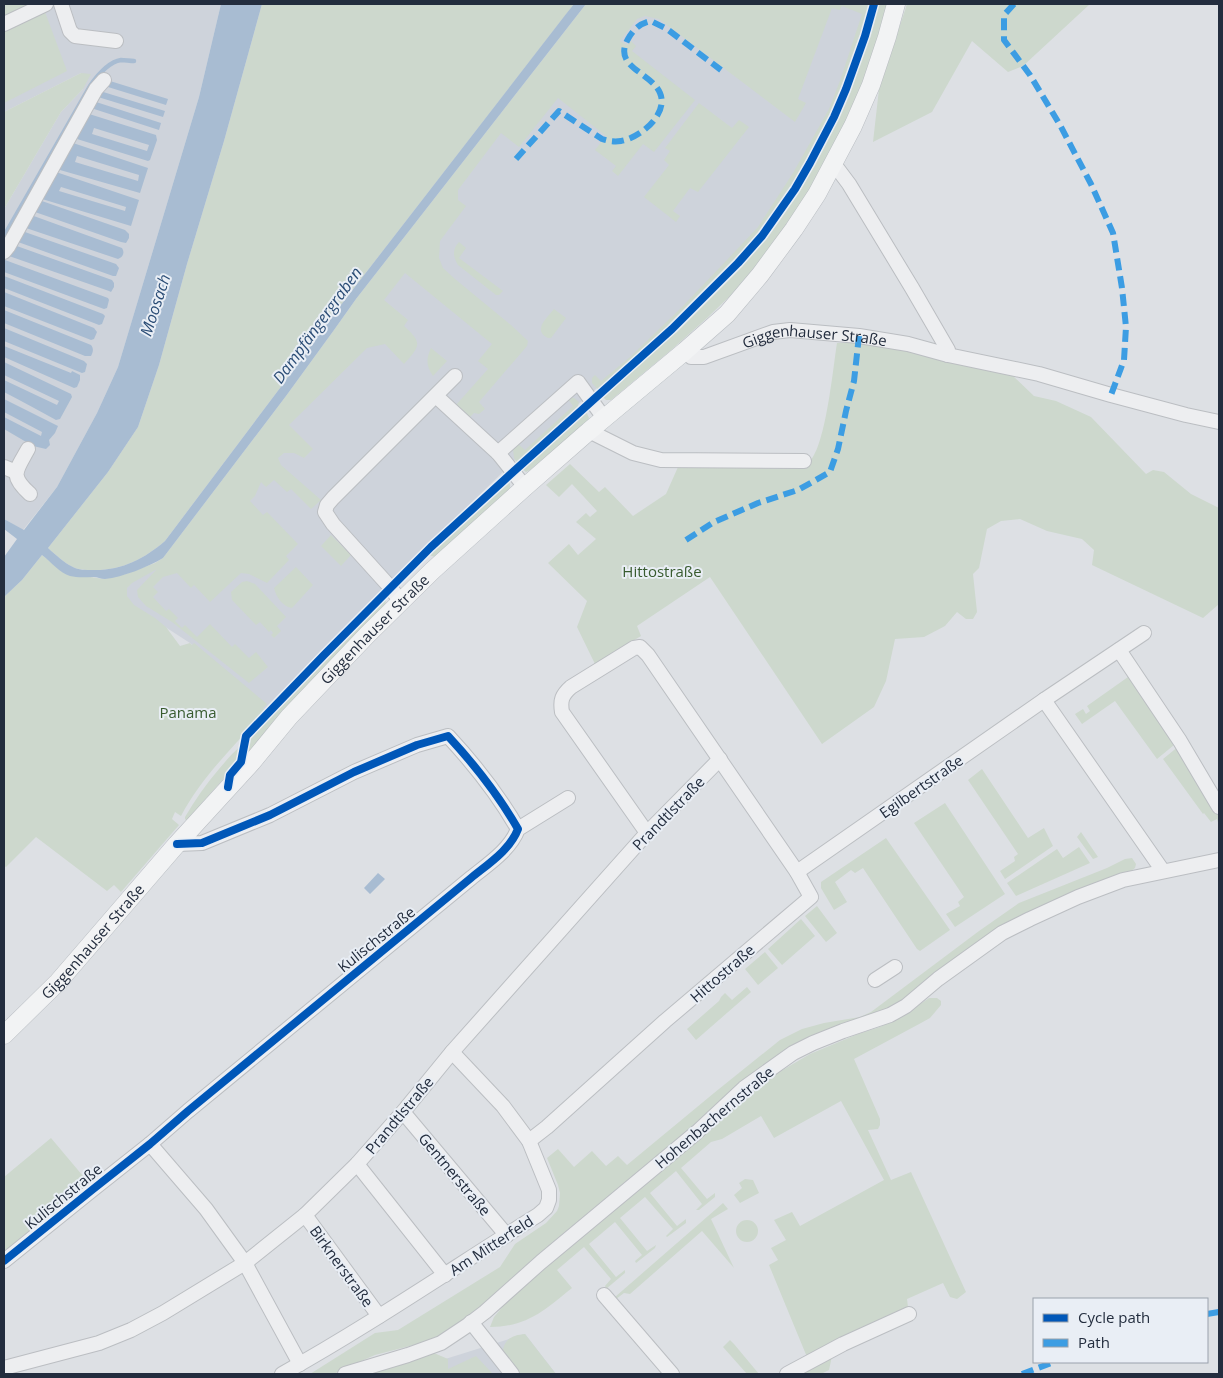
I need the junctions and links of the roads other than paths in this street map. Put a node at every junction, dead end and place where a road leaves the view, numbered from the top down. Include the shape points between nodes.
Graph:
1 (46, 4) edge
2 (61, 4) edge
3 (896, 4) edge
4 (4, 24) edge
5 (116, 41) dead end
6 (104, 80) dead end
7 (834, 164) junction
8 (4, 252) edge
9 (685, 350) junction
10 (948, 355) junction
11 (455, 376) dead end
12 (436, 396) junction
13 (604, 418) junction
14 (1219, 422) edge
15 (589, 431) junction
16 (28, 449) dead end
17 (498, 453) junction
18 (804, 461) dead end
19 (10, 469) edge
20 (525, 487) junction
21 (30, 494) dead end
22 (400, 602) junction
23 (1144, 633) dead end
24 (1119, 650) junction
25 (1044, 700) junction
26 (720, 759) junction
27 (568, 798) dead end
28 (1219, 807) edge
29 (518, 829) junction
30 (647, 832) junction
31 (177, 844) junction
32 (1219, 860) edge
33 (1163, 871) junction
34 (797, 872) junction
35 (895, 967) dead end
36 (875, 980) dead end
37 (4, 1035) edge
38 (452, 1052) junction
39 (404, 1112) junction
40 (529, 1141) junction
41 (150, 1144) junction
42 (357, 1164) junction
43 (306, 1215) junction
44 (507, 1235) junction
45 (4, 1261) edge
46 (245, 1263) junction
47 (445, 1275) junction
48 (604, 1294) dead end
49 (909, 1314) dead end
50 (379, 1316) junction
51 (471, 1322) junction
52 (300, 1364) junction
53 (4, 1368) edge
54 (282, 1374) edge
55 (345, 1374) edge
56 (512, 1374) edge
57 (672, 1374) edge
58 (787, 1374) edge

1 - 4 street
2 - 5 street via 75,36
3 - 7 main road, Giggenhauser Straße via 871,85
6 - 8 street
7 - 9 main road, Giggenhauser Straße via 794,229 760,275 727,314
7 - 10 street via 912,288
9 - 10 street, Giggenhauser Straße via 693,358 704,357 773,332 790,330 879,339
9 - 13 main road, Giggenhauser Straße
10 - 14 street, Giggenhauser Straße via 1039,374
11 - 12 street
12 - 17 street
12 - 22 street via 333,498 325,512
13 - 15 main road, Giggenhauser Straße
13 - 17 street via 578,382
15 - 18 street via 633,453 661,460
15 - 20 main road, Giggenhauser Straße
16 - 19 street
17 - 20 street
19 - 21 street
20 - 22 main road, Giggenhauser Straße
22 - 31 main road, Giggenhauser Straße via 289,717
23 - 24 street, Egilbertstraße
24 - 25 street, Egilbertstraße
24 - 28 street via 1180,741
25 - 33 street
25 - 34 street, Egilbertstraße
26 - 30 street, Prandtlstraße
26 - 30 street, Hittostraße via 640,646 565,692 560,704 562,712
26 - 34 street, Hittostraße
27 - 29 street, Kulischstraße
29 - 31 street via 448,736 417,745 354,772 270,815 202,843
29 - 41 street, Kulischstraße via 507,847 485,867
30 - 38 street, Prandtlstraße
31 - 37 main road, Giggenhauser Straße via 45,996
32 - 33 street, Hohenbachernstraße
33 - 51 street, Hohenbachernstraße via 1123,880 1030,919 1002,933 906,1006 793,1053 744,1088 697,1132
34 - 40 street, Hittostraße via 811,897
35 - 36 street
38 - 39 street, Prandtlstraße
38 - 40 street, Am Mitterfeld via 503,1106
39 - 42 street, Prandtlstraße
39 - 44 street, Gentnerstraße
40 - 44 street, Am Mitterfeld via 549,1190 549,1200 538,1215
41 - 45 street, Kulischstraße
41 - 46 street via 206,1208
42 - 43 street, Prandtlstraße
42 - 47 street
43 - 46 street, Prandtlstraße
43 - 50 street, Birknerstraße
44 - 47 street, Am Mitterfeld
46 - 52 street
46 - 53 street, Prandtlstraße via 131,1330 99,1343
47 - 50 street, Am Mitterfeld
48 - 57 street
49 - 58 street
50 - 52 street, Am Mitterfeld
51 - 55 street, Hohenbachernstraße via 441,1343
51 - 56 street
52 - 54 street, Am Mitterfeld

